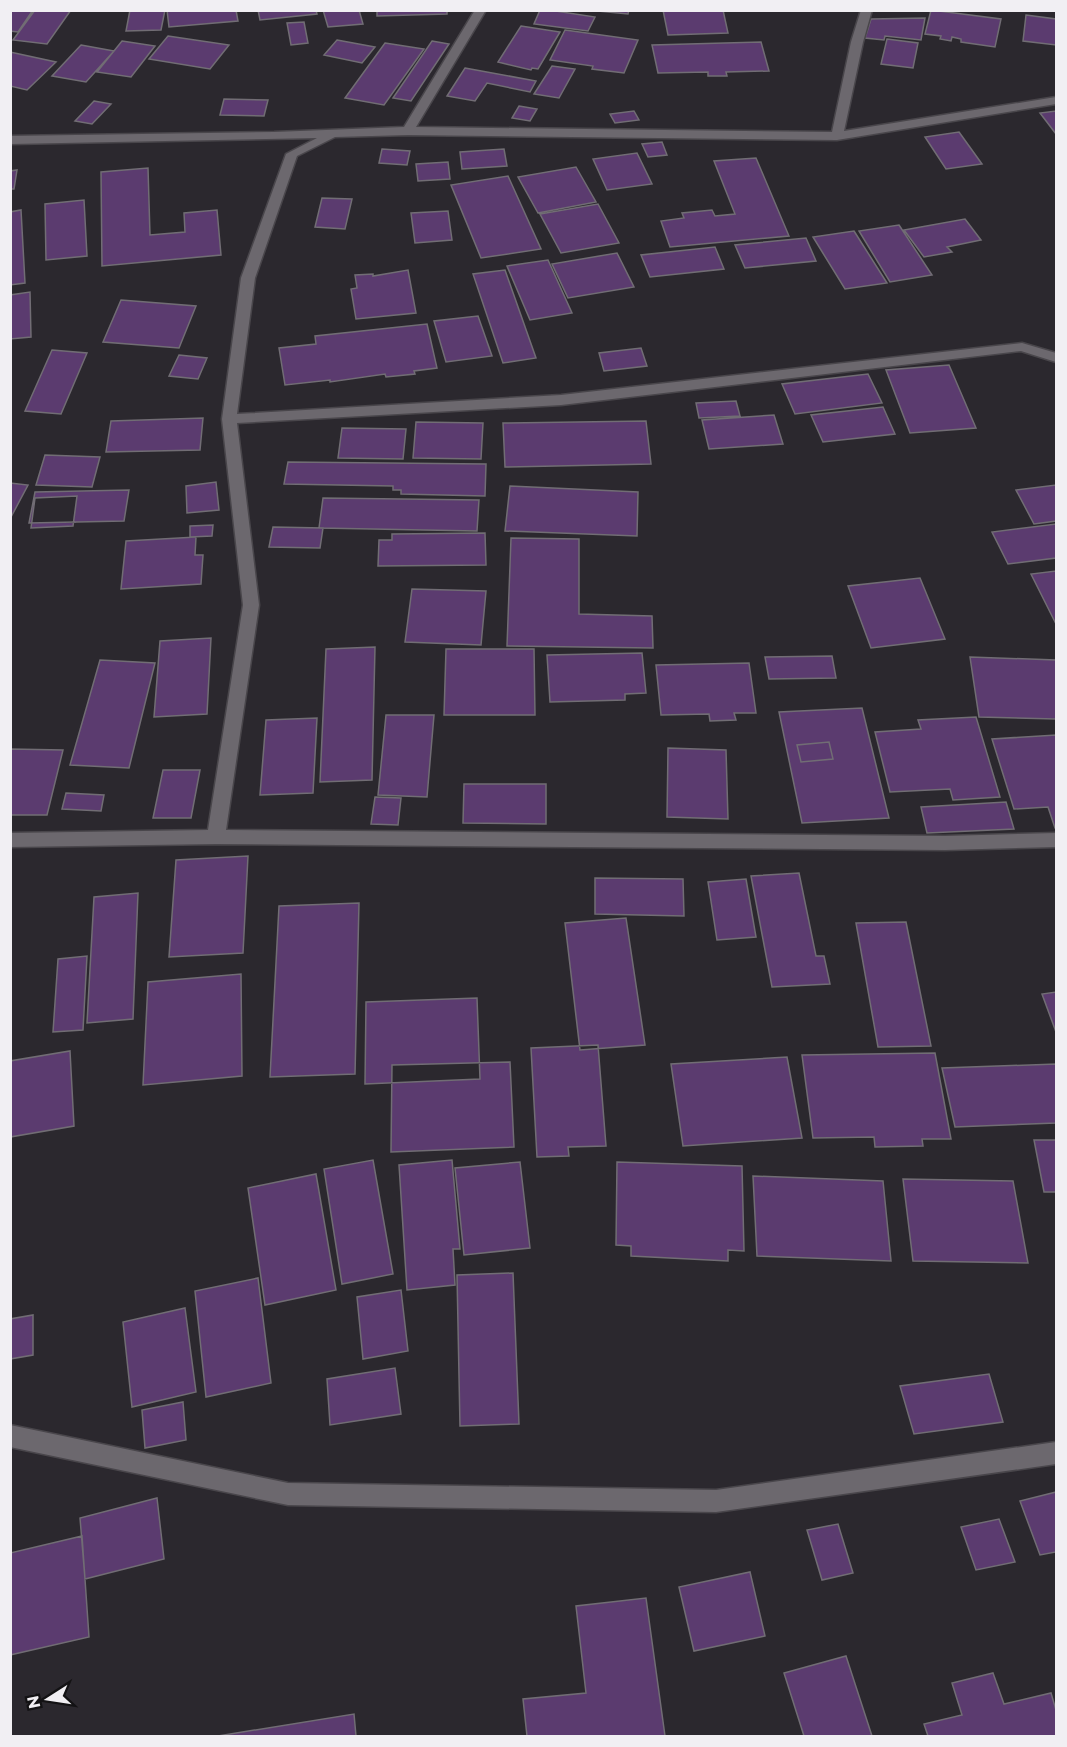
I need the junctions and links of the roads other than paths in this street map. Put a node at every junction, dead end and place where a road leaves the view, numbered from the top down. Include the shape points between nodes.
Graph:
1 (481, 10) edge
2 (867, 10) edge
3 (1056, 101) edge
4 (408, 131) junction
5 (339, 133) junction
6 (274, 136) junction
7 (837, 136) junction
8 (10, 140) edge
9 (292, 154) junction
10 (1056, 358) edge
11 (229, 418) junction
12 (216, 837) junction
13 (10, 840) edge
14 (1056, 840) edge
15 (10, 1436) edge
16 (1056, 1453) edge

1 - 4 street
2 - 7 street
3 - 7 street
4 - 5 street
4 - 7 street
5 - 6 street
5 - 9 street
6 - 8 street
6 - 9 street
9 - 11 street via 248,278
10 - 11 street via 1022,347 561,400
11 - 12 street via 251,605
12 - 13 street
12 - 14 street via 945,843
15 - 16 street via 288,1494 704,1501

